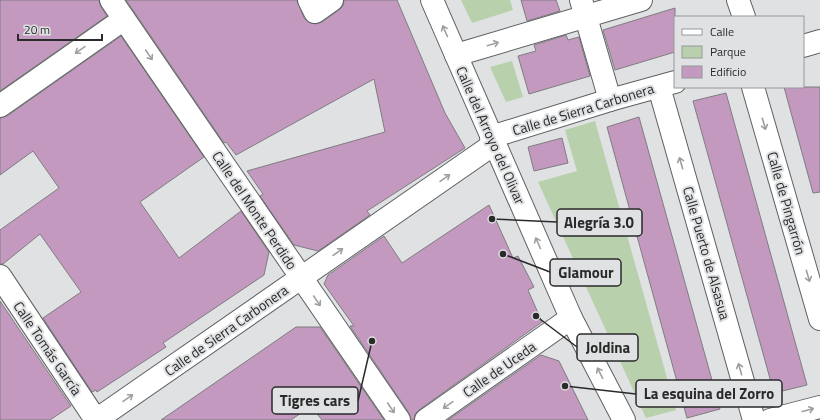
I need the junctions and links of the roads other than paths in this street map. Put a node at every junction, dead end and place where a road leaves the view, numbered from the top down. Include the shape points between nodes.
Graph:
1 (111, 0) edge
2 (432, 0) edge
3 (641, 0) edge
4 (738, 0) edge
5 (583, 8) edge
6 (744, 16) edge
7 (124, 19) junction
8 (820, 41) edge
9 (804, 46) edge
10 (456, 55) junction
11 (667, 84) edge
12 (753, 88) edge
13 (610, 100) junction
14 (0, 106) edge
15 (493, 141) junction
16 (0, 276) edge
17 (301, 277) junction
18 (571, 318) junction
19 (820, 319) edge
20 (820, 407) edge
21 (96, 420) edge
22 (399, 420) edge
23 (426, 420) edge
24 (624, 420) edge
25 (754, 420) edge
26 (770, 420) edge

1 - 7 street, Calle del Monte Perdido
10 -> 2 street, Calle del Arroyo del Olivar
3 - 5 street
4 - 6 street
10 -> 5 street
5 - 13 street
7 -> 14 street
7 -> 17 street, Calle del Monte Perdido
8 - 9 street
10 - 15 street, Calle del Arroyo del Olivar
11 - 13 street, Calle de Sierra Carbonera
25 -> 11 street, Calle Puerto de Alsasua
12 -> 19 street, Calle de Pingarrón
13 - 15 street, Calle de Sierra Carbonera
17 -> 15 street, Calle de Sierra Carbonera
18 -> 15 street, Calle del Arroyo del Olivar
16 - 21 street, Calle Tomás García
21 -> 17 street, Calle de Sierra Carbonera
17 -> 22 street, Calle del Monte Perdido
18 -> 23 street, Calle de Uceda
24 -> 18 street, Calle del Arroyo del Olivar
26 -> 20 street

